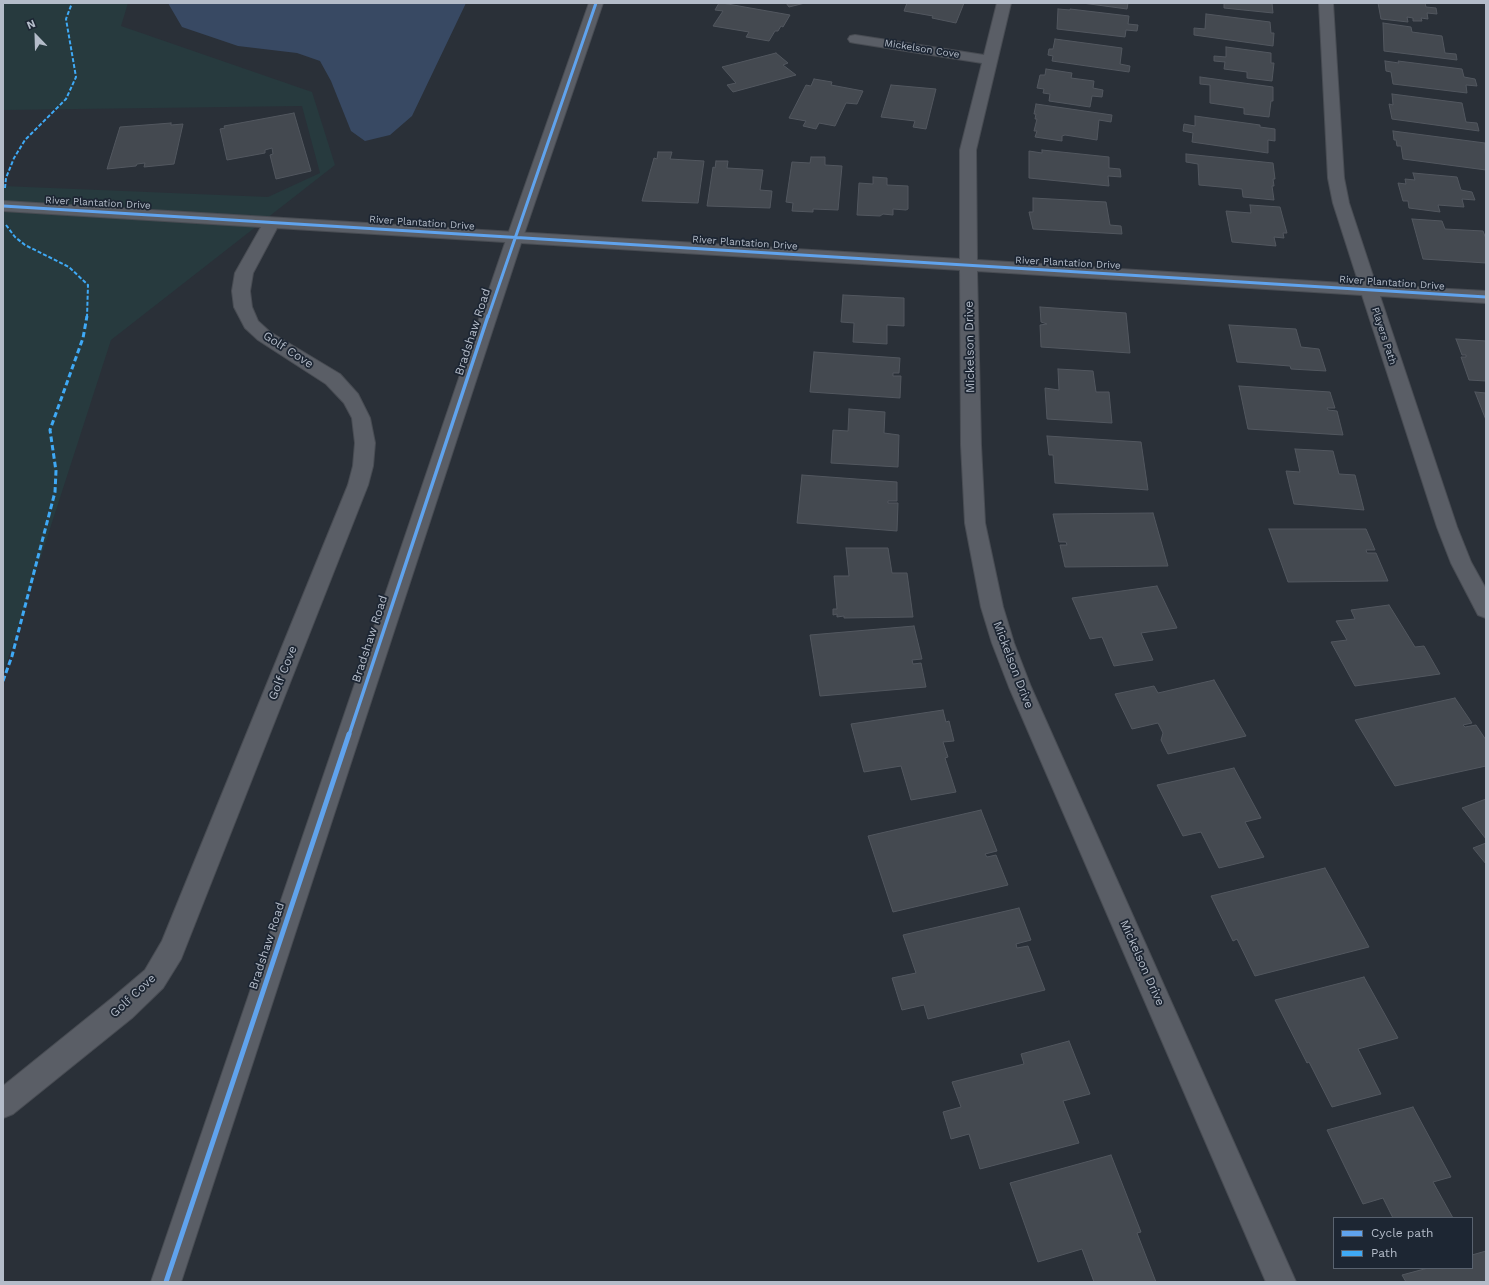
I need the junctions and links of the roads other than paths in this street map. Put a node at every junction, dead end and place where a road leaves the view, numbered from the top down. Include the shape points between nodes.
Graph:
1 (596, 3) edge
2 (1004, 3) edge
3 (1326, 3) edge
4 (855, 39) dead end
5 (989, 60) junction
6 (3, 206) edge
7 (272, 222) junction
8 (515, 237) junction
9 (969, 266) junction
10 (1370, 290) junction
11 (1486, 298) edge
12 (1486, 609) edge
13 (3, 1104) edge
14 (166, 1282) edge
15 (1281, 1282) edge

1 - 8 street, Bradshaw Road
2 - 5 street, Mickelson Drive
3 - 10 street, Players Path via 1336,178 1341,203
4 - 5 street, Mickelson Cove
5 - 9 street, Mickelson Drive via 968,150
6 - 7 street, River Plantation Drive
7 - 8 street, River Plantation Drive
7 - 13 street, Golf Cove via 244,273 241,291 243,307 251,324 264,336 333,379 351,399 361,418 365,443 358,486 172,950 154,979
8 - 9 street, River Plantation Drive
8 - 14 street, Bradshaw Road
9 - 10 street, River Plantation Drive
9 - 15 street, Mickelson Drive via 971,445 975,523 990,600 1003,643
10 - 11 street, River Plantation Drive
10 - 12 street, Players Path via 1446,527 1461,563

